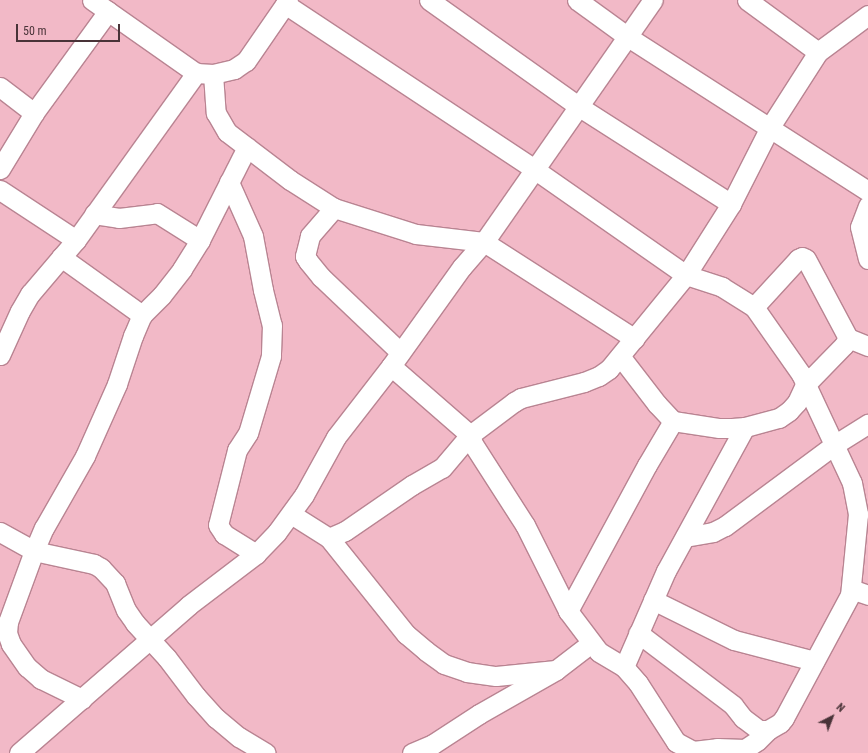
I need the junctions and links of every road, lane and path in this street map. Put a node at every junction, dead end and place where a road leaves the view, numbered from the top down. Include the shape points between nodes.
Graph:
1 (92, 0) edge
2 (429, 0) edge
3 (577, 0) edge
4 (653, 0) edge
5 (747, 0) edge
6 (287, 2) edge
7 (108, 11) junction
8 (868, 15) edge
9 (628, 36) junction
10 (818, 52) junction
11 (204, 74) junction
12 (0, 87) edge
13 (578, 106) junction
14 (34, 113) junction
15 (770, 127) junction
16 (247, 147) junction
17 (0, 169) edge
18 (534, 170) junction
19 (229, 182) junction
20 (0, 190) edge
21 (868, 191) edge
22 (731, 204) junction
23 (868, 206) edge
24 (334, 208) junction
25 (94, 214) junction
26 (76, 240) junction
27 (200, 240) junction
28 (484, 242) junction
29 (61, 257) junction
30 (868, 259) edge
31 (686, 275) junction
32 (754, 307) junction
33 (142, 315) junction
34 (848, 338) junction
35 (635, 339) junction
36 (868, 346) edge
37 (0, 355) edge
38 (620, 356) junction
39 (396, 359) junction
40 (805, 385) junction
41 (673, 421) junction
42 (868, 424) edge
43 (745, 427) junction
44 (470, 435) junction
45 (834, 445) junction
46 (291, 514) junction
47 (0, 532) edge
48 (685, 536) junction
49 (329, 538) junction
50 (34, 551) junction
51 (256, 554) junction
52 (859, 592) edge
53 (653, 600) junction
54 (568, 611) junction
55 (638, 633) junction
56 (151, 639) junction
57 (591, 643) junction
58 (814, 662) junction
59 (624, 667) junction
60 (556, 670) junction
61 (82, 699) junction
62 (768, 730) junction
63 (19, 753) edge
64 (266, 753) edge
65 (412, 753) edge

1 - 7 street
2 - 13 street
3 - 9 street
4 - 9 street
5 - 10 street
6 - 11 street via 246,61 234,69
6 - 18 street
7 - 11 street
7 - 14 street
8 - 10 street
9 - 13 street
9 - 15 street
10 - 15 street
11 - 16 street via 216,113 227,132
11 - 25 street
12 - 14 street
13 - 18 street
13 - 22 street
14 - 17 street
15 - 21 street
15 - 22 street
16 - 19 street
16 - 24 street via 290,180
18 - 28 street
18 - 31 street
19 - 27 street
19 - 51 street via 253,236 272,325 271,356 248,433 237,450 218,525 224,534
20 - 26 street
22 - 31 street
23 - 30 street via 860,227
24 - 28 street via 416,234
24 - 39 street via 310,236 305,256
25 - 26 street
25 - 27 street via 118,218 157,213
26 - 29 street
27 - 33 street via 166,290
28 - 35 street
28 - 39 street via 462,267
29 - 33 street
29 - 37 street via 30,294
31 - 32 street via 722,287
31 - 35 street
32 - 34 street via 802,257 806,259
32 - 40 street
33 - 50 street via 117,384 85,456 44,528
34 - 36 street
34 - 40 street
35 - 38 street
38 - 41 street
38 - 44 street via 609,368 589,380 521,398
39 - 44 street
39 - 46 street via 336,437
40 - 43 street via 797,402 779,418
40 - 45 street
41 - 43 street via 719,428
41 - 54 street
42 - 45 street
43 - 48 street
44 - 49 street via 442,468 412,485 345,531
44 - 54 street via 473,444 525,524
45 - 48 street via 725,526 713,532
45 - 52 street via 852,483 857,506
46 - 49 street
46 - 51 street
47 - 50 street
48 - 53 street
49 - 60 street via 406,634 444,664 467,672 496,676
50 - 56 street via 94,564 101,568 114,583 135,623
50 - 61 street via 6,633 27,667 41,679
51 - 56 street via 189,605
52 - 58 street via 844,607
53 - 55 street
53 - 58 street via 734,640
54 - 57 street
55 - 59 street
55 - 62 street via 733,705 743,718 759,730
56 - 61 street
56 - 64 street via 216,718 239,737
57 - 59 street via 605,656
57 - 60 street
58 - 62 street via 784,718
59 - 62 street via 648,697 676,742 693,751 717,748 745,749
60 - 65 street via 433,744
61 - 63 street

